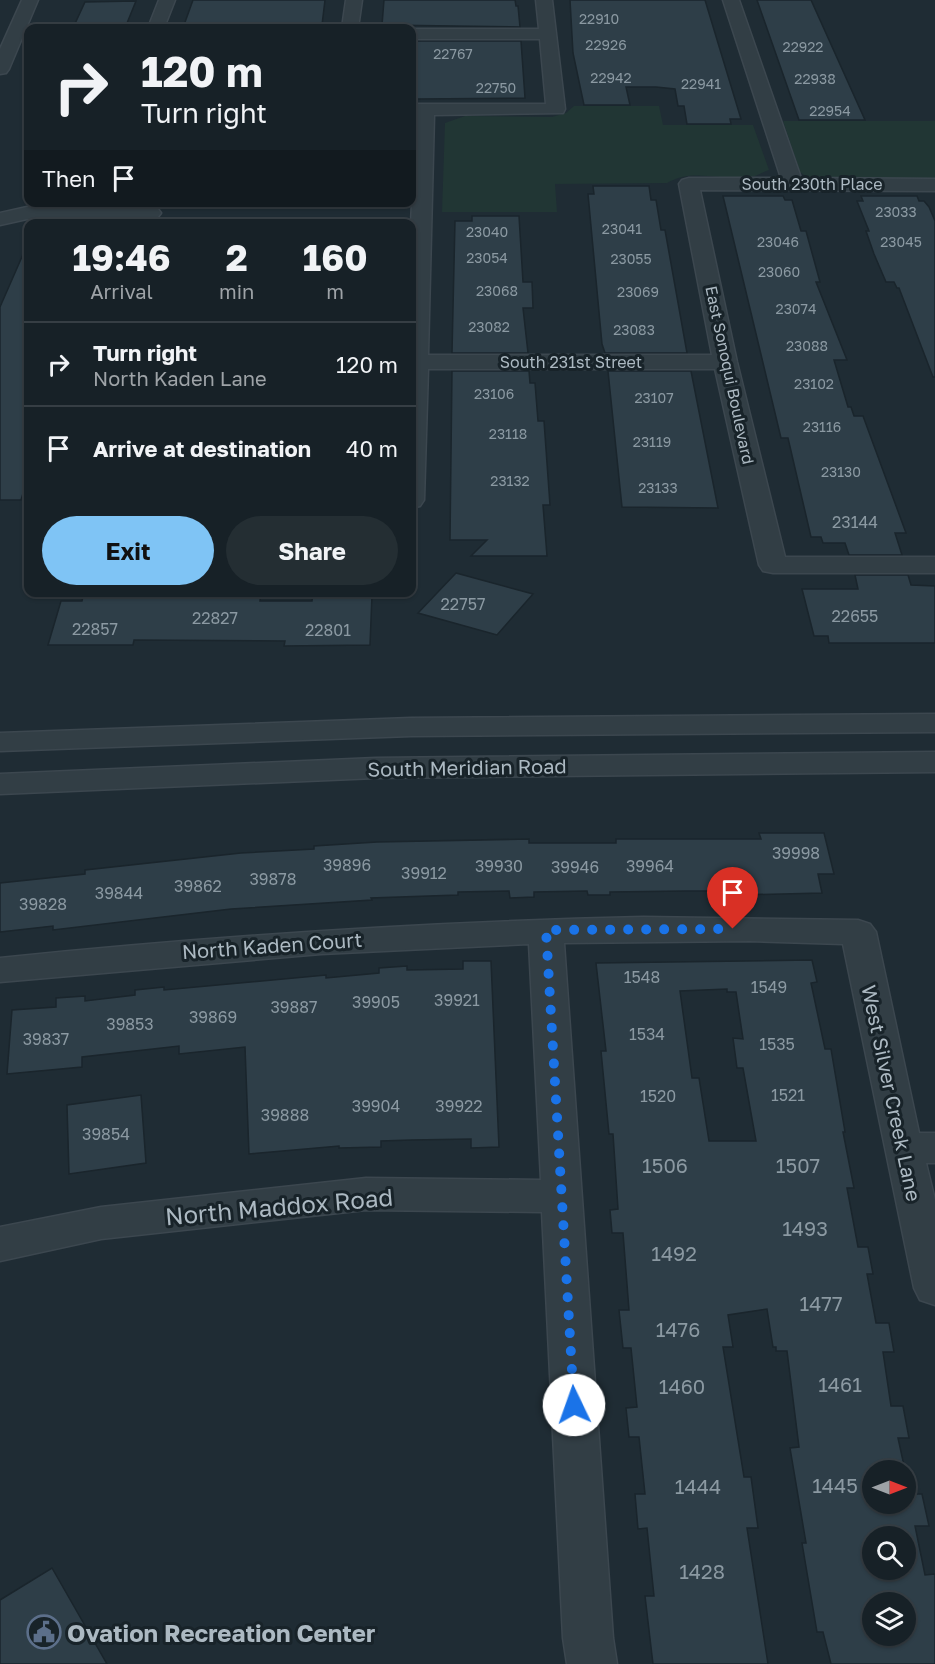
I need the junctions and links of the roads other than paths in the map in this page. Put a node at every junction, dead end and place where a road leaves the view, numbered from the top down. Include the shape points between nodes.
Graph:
1 (14, 0) edge
2 (30, 0) edge
3 (167, 0) edge
4 (354, 0) edge
5 (544, 0) edge
6 (731, 0) edge
7 (158, 24) edge
8 (351, 24) edge
9 (0, 27) edge
10 (416, 34) edge
11 (548, 34) junction
12 (0, 69) edge
13 (418, 110) edge
14 (689, 184) joint
15 (793, 184) junction
16 (935, 185) edge
17 (0, 210) edge
18 (27, 213) junction
19 (151, 213) edge
20 (0, 219) edge
21 (416, 362) joint
22 (725, 362) junction
23 (935, 565) edge
24 (935, 723) edge
25 (0, 742) edge
26 (935, 762) edge
27 (0, 784) edge
28 (546, 930) junction
29 (858, 932) joint
30 (0, 970) edge
31 (919, 1148) edge
32 (561, 1196) junction
33 (0, 1244) edge
34 (935, 1287) edge
35 (592, 1664) edge

1 - 9 street
2 - 12 street
3 - 7 street
4 - 8 street
5 - 11 street
6 - 15 street
10 - 11 street
11 - 13 street via 556,109
13 - 21 street
14 - 15 street, South 230th Place
14 - 22 street, East Sonoqui Boulevard
15 - 16 street, South 230th Place
17 - 18 street
18 - 19 street
18 - 20 street
21 - 22 street, South 231st Street
22 - 23 street, East Sonoqui Boulevard via 773,565
24 - 25 street, South Meridian Road via 423,726
26 - 27 street, South Meridian Road via 376,768
28 - 29 street, North Kaden Court
28 - 30 street, North Kaden Court via 170,952
28 - 32 street
29 - 31 street, West Silver Creek Lane
31 - 34 street, West Silver Creek Lane
32 - 33 street, North Maddox Road via 366,1194 101,1223
32 - 35 street

